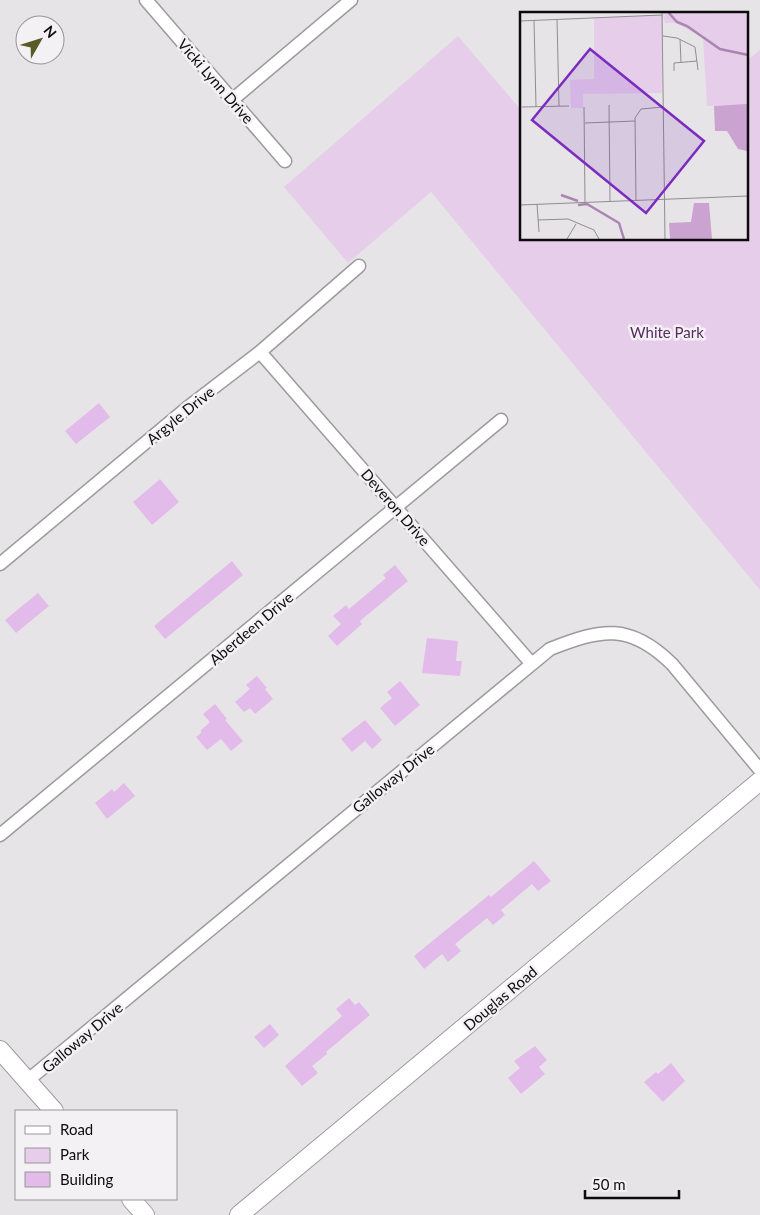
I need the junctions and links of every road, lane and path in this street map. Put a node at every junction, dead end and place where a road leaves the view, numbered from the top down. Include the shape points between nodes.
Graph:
1 (146, 0) edge
2 (351, 0) edge
3 (232, 100) junction
4 (285, 161) dead end
5 (359, 266) dead end
6 (260, 352) junction
7 (500, 420) dead end
8 (396, 507) junction
9 (0, 564) edge
10 (532, 663) junction
11 (760, 770) edge
12 (760, 781) edge
13 (0, 835) edge
14 (0, 1050) edge
15 (28, 1081) junction
16 (53, 1110) edge
17 (132, 1200) edge
18 (145, 1215) edge
19 (239, 1215) edge

1 - 3 street, Vicki Lynn Drive
2 - 3 street
3 - 4 street, Vicki Lynn Drive
5 - 6 street, Argyle Drive
6 - 8 street, Deveron Drive
6 - 9 street, Argyle Drive via 187,408
7 - 8 street, Aberdeen Drive
8 - 10 street, Deveron Drive
8 - 13 street, Aberdeen Drive
10 - 11 street, Galloway Drive via 550,649 597,633 617,633 640,640 672,664
10 - 15 street, Galloway Drive
12 - 19 street, Douglas Road
14 - 15 street
15 - 16 street
17 - 18 street

